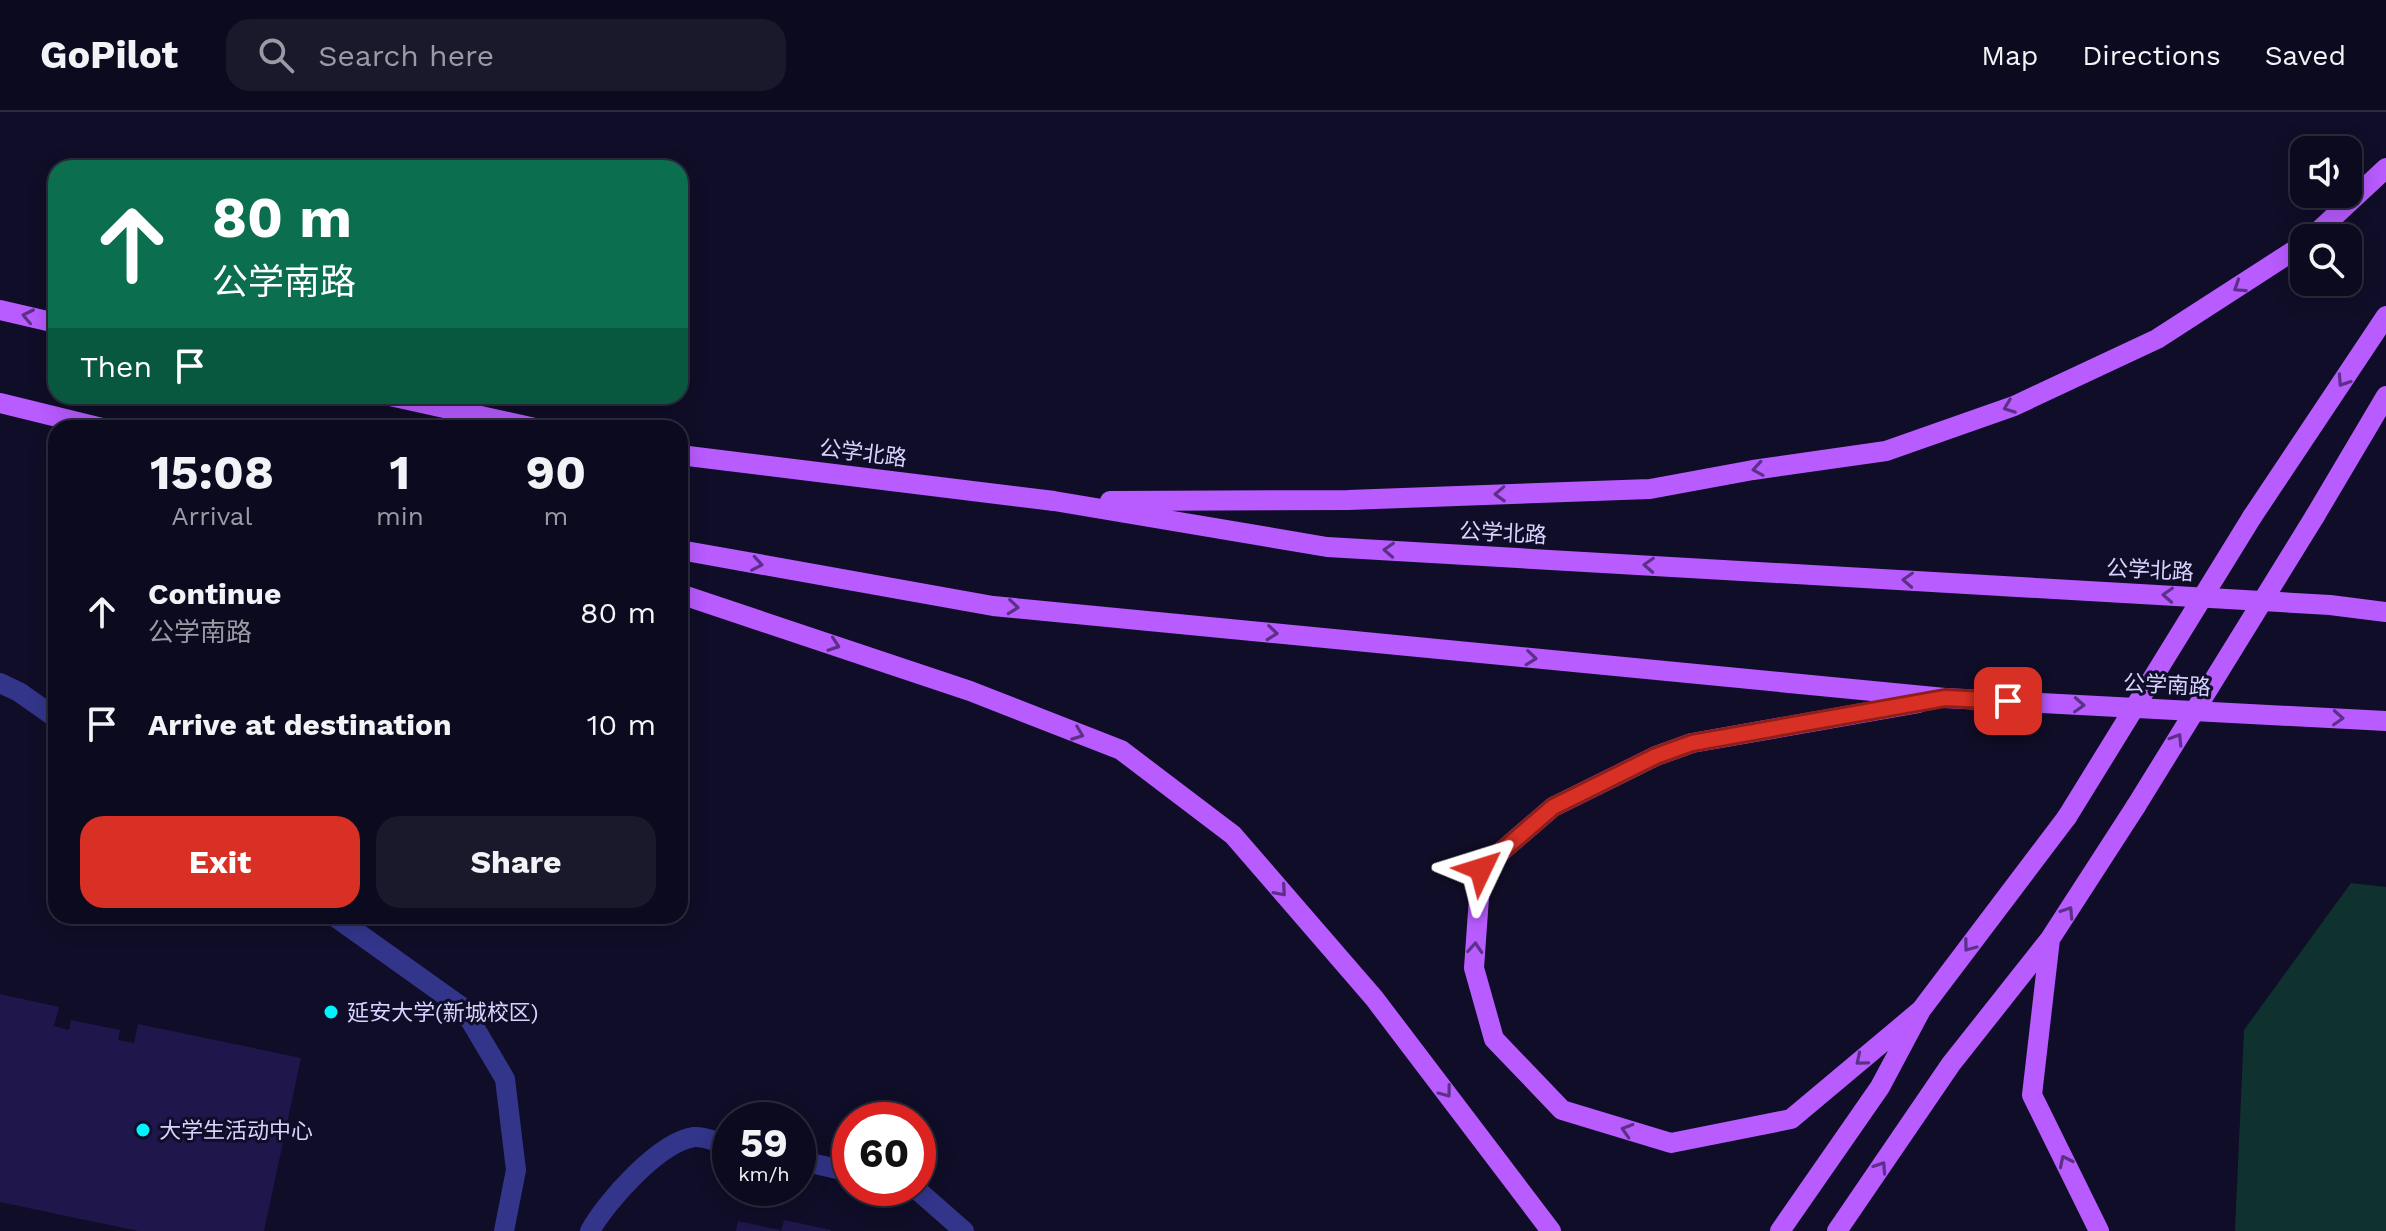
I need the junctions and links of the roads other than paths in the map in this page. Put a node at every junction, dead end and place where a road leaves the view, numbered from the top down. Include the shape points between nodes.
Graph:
1 (2386, 168) edge
2 (2326, 224) edge
3 (2290, 253) edge
4 (0, 310) edge
5 (2386, 316) edge
6 (48, 321) edge
7 (2386, 396) edge
8 (0, 403) edge
9 (426, 404) edge
10 (69, 420) edge
11 (499, 420) edge
12 (688, 456) edge
13 (1054, 501) junction
14 (688, 551) edge
15 (688, 597) edge
16 (2386, 612) edge
17 (0, 683) edge
18 (1945, 698) junction
19 (48, 712) edge
20 (2386, 721) edge
21 (345, 924) edge
22 (2050, 939) junction
23 (1921, 1010) junction
24 (712, 1141) edge
25 (936, 1206) edge
26 (504, 1231) edge
27 (590, 1231) edge
28 (964, 1231) edge
29 (1551, 1231) edge
30 (1780, 1231) edge
31 (1837, 1231) edge
32 (2099, 1231) edge

1 - 2 main road
3 -> 13 main road via 2157,339 2014,406 1886,451 1650,489 1348,500
6 -> 4 main road
5 -> 23 main road, bridge via 2252,517 2067,817
22 -> 7 main road, bridge
8 - 10 main road
9 - 11 main road
12 - 13 main road, 公学北路
16 -> 13 main road, 公学北路 via 1327,547
14 -> 18 main road via 993,606
15 -> 29 main road via 970,691 1121,750 1233,835 1374,998
17 - 19 street
18 -> 20 main road, 公学南路
23 -> 18 main road via 1791,1119 1671,1143 1562,1110 1494,1039 1474,968 1481,869 1553,807 1656,756 1692,743
21 - 26 street via 463,1008 505,1079 516,1170
31 -> 22 main road via 1951,1064
32 -> 22 main road via 2032,1095
23 - 30 main road via 1880,1087
24 - 27 street via 694,1137 656,1154 602,1210
25 - 28 street

